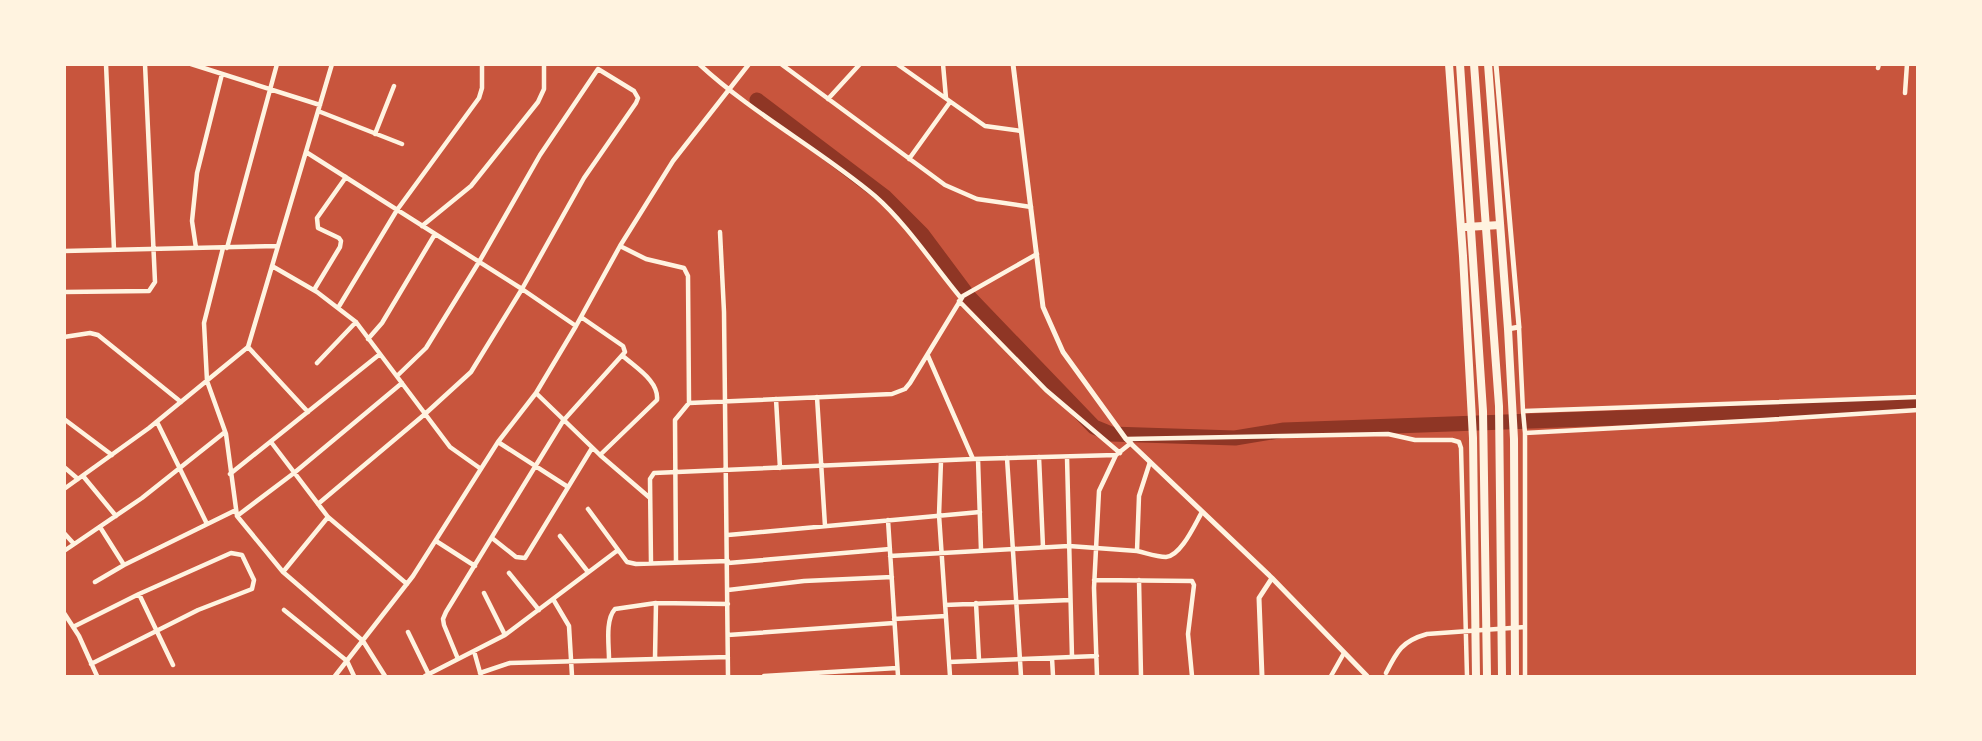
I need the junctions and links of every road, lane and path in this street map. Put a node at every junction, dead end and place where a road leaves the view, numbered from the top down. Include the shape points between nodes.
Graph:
1 (106, 64) edge
2 (145, 64) edge
3 (191, 64) edge
4 (277, 64) edge
5 (332, 64) edge
6 (482, 64) edge
7 (544, 64) edge
8 (699, 64) edge
9 (749, 64) edge
10 (781, 64) edge
11 (860, 64) edge
12 (897, 64) edge
13 (943, 64) edge
14 (1012, 64) edge
15 (1449, 64) edge
16 (1460, 64) edge
17 (1474, 64) edge
18 (1488, 64) edge
19 (1496, 64) edge
20 (1906, 64) edge
21 (222, 74) junction
22 (394, 86) dead end
23 (270, 89) junction
24 (728, 91) junction
25 (1905, 93) dead end
26 (828, 99) junction
27 (948, 100) junction
28 (320, 105) junction
29 (318, 111) junction
30 (1021, 131) junction
31 (375, 134) junction
32 (402, 144) dead end
33 (306, 152) junction
34 (909, 159) junction
35 (346, 177) junction
36 (1031, 207) junction
37 (397, 210) junction
38 (1500, 225) junction
39 (422, 226) junction
40 (1461, 227) junction
41 (720, 232) dead end
42 (435, 234) junction
43 (278, 246) junction
44 (620, 246) junction
45 (196, 248) junction
46 (225, 248) junction
47 (154, 249) junction
48 (114, 250) junction
49 (64, 251) edge
50 (1037, 254) junction
51 (479, 262) junction
52 (272, 266) junction
53 (522, 289) junction
54 (314, 290) junction
55 (64, 292) edge
56 (961, 298) junction
57 (338, 308) junction
58 (581, 316) junction
59 (356, 322) junction
60 (576, 326) junction
61 (1519, 327) junction
62 (1508, 328) junction
63 (64, 337) edge
64 (368, 339) junction
65 (248, 347) junction
66 (380, 354) junction
67 (623, 356) junction
68 (928, 356) junction
69 (317, 363) dead end
70 (397, 376) junction
71 (207, 381) junction
72 (402, 383) junction
73 (536, 393) junction
74 (817, 397) junction
75 (1917, 398) edge
76 (776, 399) junction
77 (181, 402) junction
78 (726, 402) junction
79 (689, 403) junction
80 (1917, 410) edge
81 (308, 412) junction
82 (1523, 413) junction
83 (425, 414) junction
84 (64, 419) edge
85 (563, 421) junction
86 (157, 422) junction
87 (1525, 430) junction
88 (225, 432) junction
89 (1128, 440) junction
90 (271, 442) junction
91 (498, 442) junction
92 (592, 448) junction
93 (1118, 454) junction
94 (112, 455) junction
95 (600, 455) junction
96 (1067, 457) junction
97 (1039, 458) junction
98 (976, 459) junction
99 (1007, 459) junction
100 (941, 461) junction
101 (1150, 462) junction
102 (536, 466) junction
103 (821, 466) junction
104 (64, 467) edge
105 (180, 468) junction
106 (780, 468) junction
107 (481, 469) junction
108 (727, 470) junction
109 (675, 471) junction
110 (294, 473) junction
111 (230, 474) junction
112 (81, 478) junction
113 (568, 487) junction
114 (64, 489) edge
115 (650, 498) junction
116 (318, 504) junction
117 (588, 509) dead end
118 (980, 512) junction
119 (1202, 512) junction
120 (237, 513) junction
121 (939, 515) junction
122 (116, 516) junction
123 (328, 517) junction
124 (888, 520) junction
125 (207, 524) junction
126 (825, 526) junction
127 (100, 527) junction
128 (64, 533) edge
129 (728, 535) junction
130 (561, 536) dead end
131 (492, 538) junction
132 (436, 541) junction
133 (74, 544) junction
134 (1069, 546) junction
135 (1043, 547) junction
136 (1096, 547) junction
137 (890, 549) junction
138 (1013, 549) junction
139 (618, 550) junction
140 (981, 550) junction
141 (64, 551) edge
142 (1137, 551) junction
143 (942, 552) junction
144 (890, 555) junction
145 (676, 562) junction
146 (728, 562) junction
147 (651, 563) junction
148 (124, 565) junction
149 (475, 566) junction
150 (283, 572) junction
151 (588, 572) junction
152 (509, 573) dead end
153 (892, 577) junction
154 (1272, 578) junction
155 (1094, 580) junction
156 (1139, 580) junction
157 (95, 582) dead end
158 (407, 584) junction
159 (728, 590) junction
160 (484, 593) dead end
161 (139, 594) junction
162 (553, 599) junction
163 (1070, 600) junction
164 (1017, 602) junction
165 (656, 603) junction
166 (976, 603) junction
167 (728, 604) junction
168 (945, 604) junction
169 (284, 610) dead end
170 (538, 610) junction
171 (64, 613) edge
172 (946, 616) junction
173 (894, 621) junction
174 (73, 627) junction
175 (1515, 627) junction
176 (1525, 627) junction
177 (1475, 630) junction
178 (156, 631) junction
179 (1466, 631) junction
180 (408, 632) dead end
181 (505, 635) junction
182 (728, 635) junction
183 (363, 641) junction
184 (474, 651) junction
185 (1344, 652) junction
186 (1097, 656) junction
187 (728, 657) junction
188 (1072, 657) junction
189 (656, 658) junction
190 (1052, 658) junction
191 (458, 659) junction
192 (609, 659) junction
193 (1021, 659) junction
194 (571, 660) junction
195 (979, 660) junction
196 (347, 661) junction
197 (949, 662) junction
198 (91, 664) junction
199 (173, 665) dead end
200 (441, 668) junction
201 (897, 668) junction
202 (1386, 673) dead end
203 (480, 675) edge
204 (796, 675) edge
205 (97, 676) edge
206 (335, 676) edge
207 (354, 676) edge
208 (385, 676) edge
209 (426, 676) edge
210 (443, 676) edge
211 (572, 676) edge
212 (728, 676) edge
213 (764, 676) edge
214 (775, 676) edge
215 (898, 676) edge
216 (950, 676) edge
217 (1021, 676) edge
218 (1053, 676) edge
219 (1098, 676) edge
220 (1142, 676) edge
221 (1192, 676) edge
222 (1262, 676) edge
223 (1331, 676) edge
224 (1367, 676) edge
225 (1467, 676) edge
226 (1476, 676) edge
227 (1486, 676) edge
228 (1502, 676) edge
229 (1515, 676) edge
230 (1525, 676) edge

1 - 48 street
2 - 47 street
3 - 21 street
4 - 23 street
5 - 28 street
6 - 37 street via 479,98
7 - 39 street via 544,89 538,102 471,186
8 - 24 street
9 - 24 street
10 - 26 street
11 - 26 street
12 - 27 street
13 - 27 street
14 - 30 street
15 - 40 highway
16 - 227 highway via 1483,411
17 - 228 highway via 1499,406
18 - 38 highway
19 - 61 street
20 - 25 street
21 - 23 street
21 - 45 street via 197,173 192,221
22 - 31 street
23 - 28 street
23 - 46 street
24 - 44 street via 673,161
24 - 56 street via 878,198
26 - 34 street
27 - 30 street via 985,126
27 - 34 street
28 - 29 street
29 - 31 street
29 - 33 street
30 - 36 street
31 - 32 street
33 - 35 street
33 - 43 street
34 - 36 street via 945,185 977,199
35 - 37 street
35 - 54 street via 317,218 318,228 341,241
36 - 50 street
37 - 39 street
37 - 57 street
38 - 40 highway
38 - 62 highway
39 - 42 street
40 - 177 highway via 1472,405
41 - 78 street
42 - 51 street
42 - 64 street via 382,323
43 - 46 street
43 - 52 street
44 - 58 street
44 - 79 street via 653,262 684,268 688,276
45 - 46 street
45 - 47 street
46 - 71 street via 204,323
47 - 48 street
47 - 55 street via 155,282 149,291
48 - 49 street
50 - 56 street
50 - 89 street via 1043,307 1063,352
51 - 53 street
51 - 53 street via 540,155 598,69 634,91 636,103 584,178
51 - 70 street via 426,348
52 - 54 street
52 - 65 street
53 - 60 street
53 - 83 street via 471,372
54 - 57 street
56 - 68 street
56 - 93 street via 1046,390
57 - 59 street
58 - 60 street
58 - 67 street via 623,346
59 - 64 street
59 - 69 street
60 - 73 street
61 - 62 street
61 - 82 street
62 - 175 highway via 1514,436
63 - 77 street via 98,335
64 - 66 street
65 - 71 street
65 - 81 street
66 - 70 street
66 - 81 street
67 - 85 street
67 - 95 street via 654,385 657,400
68 - 74 street via 899,392
68 - 98 street
70 - 72 street
71 - 77 street
71 - 88 street
72 - 83 street
72 - 110 street
73 - 85 street
73 - 91 street
74 - 76 street
74 - 103 street
75 - 82 street
76 - 78 street
76 - 106 street
77 - 86 street
78 - 79 street
78 - 108 street
79 - 109 street via 675,420
80 - 87 street
81 - 90 street
82 - 87 street
83 - 107 street via 450,447
83 - 116 street
84 - 94 street
85 - 92 street
85 - 102 street
86 - 94 street
86 - 105 street
87 - 176 street
88 - 105 street
88 - 111 street
89 - 93 street
89 - 101 street
89 - 179 street via 1388,434 1415,440 1457,441 1461,448
90 - 110 street
90 - 111 street
91 - 102 street
91 - 107 street
92 - 95 street
92 - 113 street
93 - 96 street
93 - 136 street via 1099,490
94 - 112 street
95 - 115 street
96 - 97 street
96 - 134 street
97 - 99 street
97 - 135 street
98 - 99 street
98 - 100 street
98 - 118 street
99 - 138 street
100 - 103 street
100 - 121 street
101 - 119 street
101 - 142 street via 1139,496
102 - 113 street
102 - 131 street
103 - 106 street
103 - 126 street
104 - 112 street
105 - 122 street
105 - 125 street
106 - 108 street
107 - 132 street
108 - 109 street
108 - 129 street
109 - 115 street via 651,475
109 - 145 street
110 - 116 street
110 - 120 street
111 - 120 street
112 - 114 street
112 - 122 street
113 - 131 street via 525,558 516,557
115 - 147 street
116 - 123 street
117 - 139 street
118 - 121 street
118 - 140 street
119 - 142 street via 1173,555
119 - 154 street
120 - 125 street
120 - 150 street
121 - 124 street
121 - 143 street
122 - 127 street
123 - 150 street
123 - 158 street
124 - 126 street
124 - 137 street
125 - 148 street
126 - 129 street
127 - 133 street
127 - 148 street
128 - 133 street
129 - 146 street
130 - 151 street
131 - 149 street
132 - 149 street
132 - 158 street
133 - 141 street
134 - 135 street
134 - 136 street
134 - 163 street
135 - 138 street
136 - 142 street
136 - 155 street
137 - 144 street
137 - 146 street
138 - 140 street
138 - 164 street
139 - 147 street via 627,562
139 - 151 street
140 - 143 street
143 - 144 street
143 - 168 street
144 - 153 street
145 - 146 street
145 - 147 street
146 - 159 street
148 - 157 street
149 - 191 street via 443,619
150 - 183 street
151 - 162 street
152 - 170 street
153 - 159 street via 804,580
153 - 173 street
154 - 185 street
154 - 222 street via 1259,598
155 - 156 street
155 - 186 street
156 - 220 street
156 - 221 street via 1194,583 1188,634
158 - 183 street
159 - 167 street
160 - 181 street
161 - 174 street
161 - 178 street
161 - 178 street via 231,553 242,555 254,580 252,589
162 - 170 street
162 - 194 street via 569,626
163 - 164 street
163 - 188 street
164 - 166 street
164 - 193 street
165 - 167 street
165 - 189 street
165 - 192 street via 622,607 611,613
166 - 168 street
166 - 195 street
167 - 182 street
168 - 172 street
169 - 196 street
170 - 181 street
171 - 174 street
172 - 173 street
172 - 197 street
173 - 182 street
173 - 201 street
174 - 198 street
175 - 176 street
175 - 177 street
175 - 229 highway
176 - 230 street
177 - 179 street
177 - 226 highway
178 - 198 street
178 - 199 street
179 - 202 street via 1413,638 1398,650
179 - 225 street
180 - 209 street
181 - 184 street
182 - 187 street
183 - 196 street
183 - 208 street
184 - 191 street
184 - 203 street
185 - 223 street
185 - 224 street
186 - 188 street
186 - 219 street
187 - 189 street
187 - 212 street
188 - 190 street
189 - 192 street
190 - 193 street
190 - 218 street
191 - 200 street
192 - 194 street
193 - 195 street
193 - 217 street
194 - 203 street via 510,663
194 - 211 street
195 - 197 street
196 - 206 street
196 - 207 street
197 - 216 street
198 - 205 street
200 - 209 street
200 - 210 street
201 - 204 street
201 - 215 street
204 - 214 street
213 - 214 street

